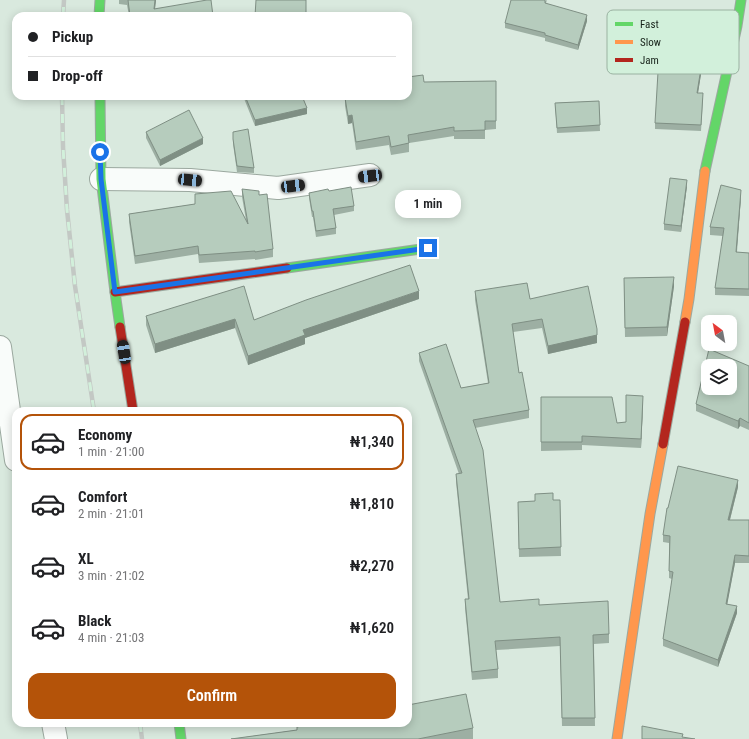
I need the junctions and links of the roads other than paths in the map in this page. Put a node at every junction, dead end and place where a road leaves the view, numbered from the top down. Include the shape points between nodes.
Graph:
1 (100, 0) edge
2 (741, 0) edge
3 (99, 12) edge
4 (743, 28) edge
5 (739, 43) edge
6 (731, 74) edge
7 (100, 100) edge
8 (370, 176) dead end
9 (101, 179) junction
10 (428, 248) dead end
11 (115, 292) junction
12 (0, 347) edge
13 (132, 407) edge
14 (12, 432) edge
15 (54, 727) edge
16 (180, 727) edge
17 (56, 739) edge
18 (181, 739) edge
19 (617, 739) edge

1 - 3 street
2 - 4 street
4 - 5 street
6 - 19 street via 704,174 689,300 650,514
7 - 9 street
8 - 9 street via 278,188 190,180
9 - 11 street
10 - 11 street
11 - 13 street
12 - 14 street
15 - 17 street
16 - 18 street

